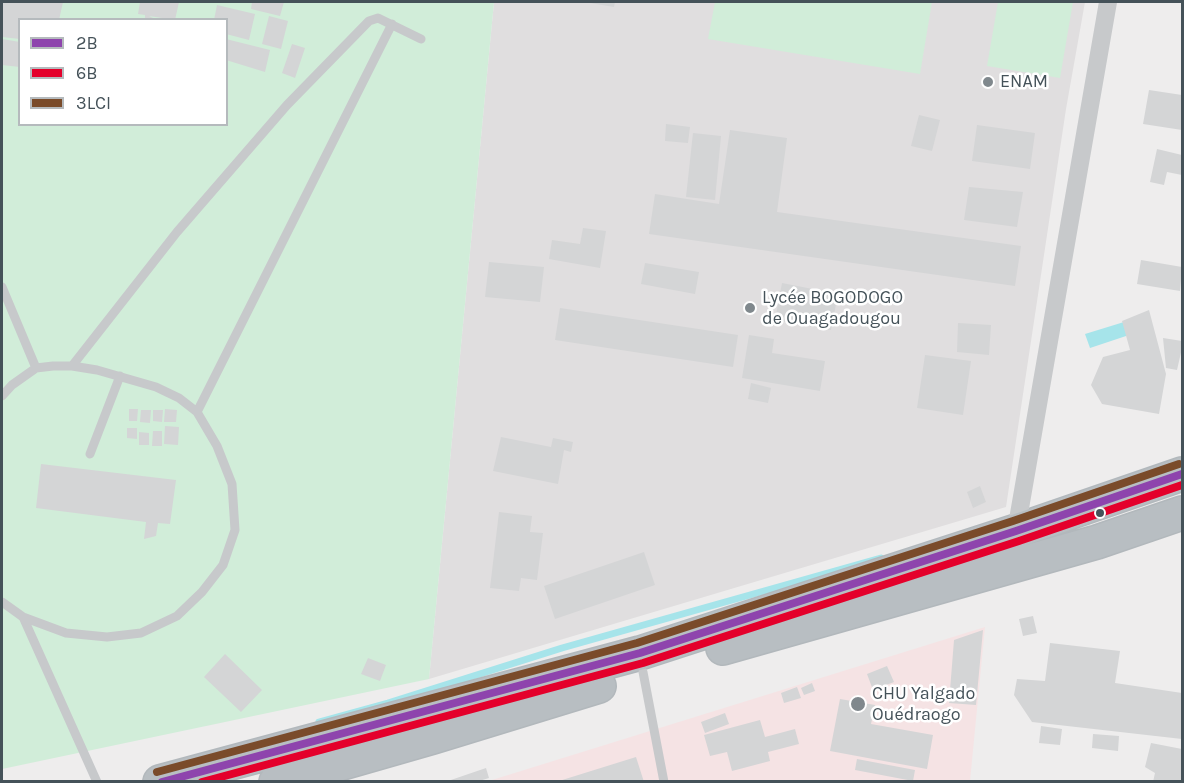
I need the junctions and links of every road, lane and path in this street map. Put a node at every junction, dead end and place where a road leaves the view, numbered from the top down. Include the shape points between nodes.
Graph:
1 (1108, 2) edge
2 (392, 24) junction
3 (421, 39) dead end
4 (2, 287) edge
5 (72, 366) junction
6 (36, 368) junction
7 (120, 376) junction
8 (2, 396) edge
9 (197, 412) junction
10 (90, 454) dead end
11 (1182, 474) edge
12 (1182, 513) edge
13 (1017, 531) junction
14 (2, 602) edge
15 (24, 618) junction
16 (643, 672) junction
17 (97, 782) edge
18 (160, 782) edge
19 (276, 782) edge
20 (664, 782) edge

1 - 13 street
2 - 3 lane
2 - 5 lane via 378,18 369,21 287,105 177,232
2 - 9 lane
4 - 6 lane
5 - 6 lane
5 - 7 lane
6 - 8 lane
7 - 9 lane via 163,390
7 - 10 lane
9 - 15 lane via 217,446 232,484 235,530 223,565 202,592 177,616 141,633 107,637 66,633
11 - 13 highway
12 - 16 highway via 1097,542
13 - 18 highway via 640,653
14 - 15 lane
15 - 17 lane
16 - 19 highway
16 - 20 lane

